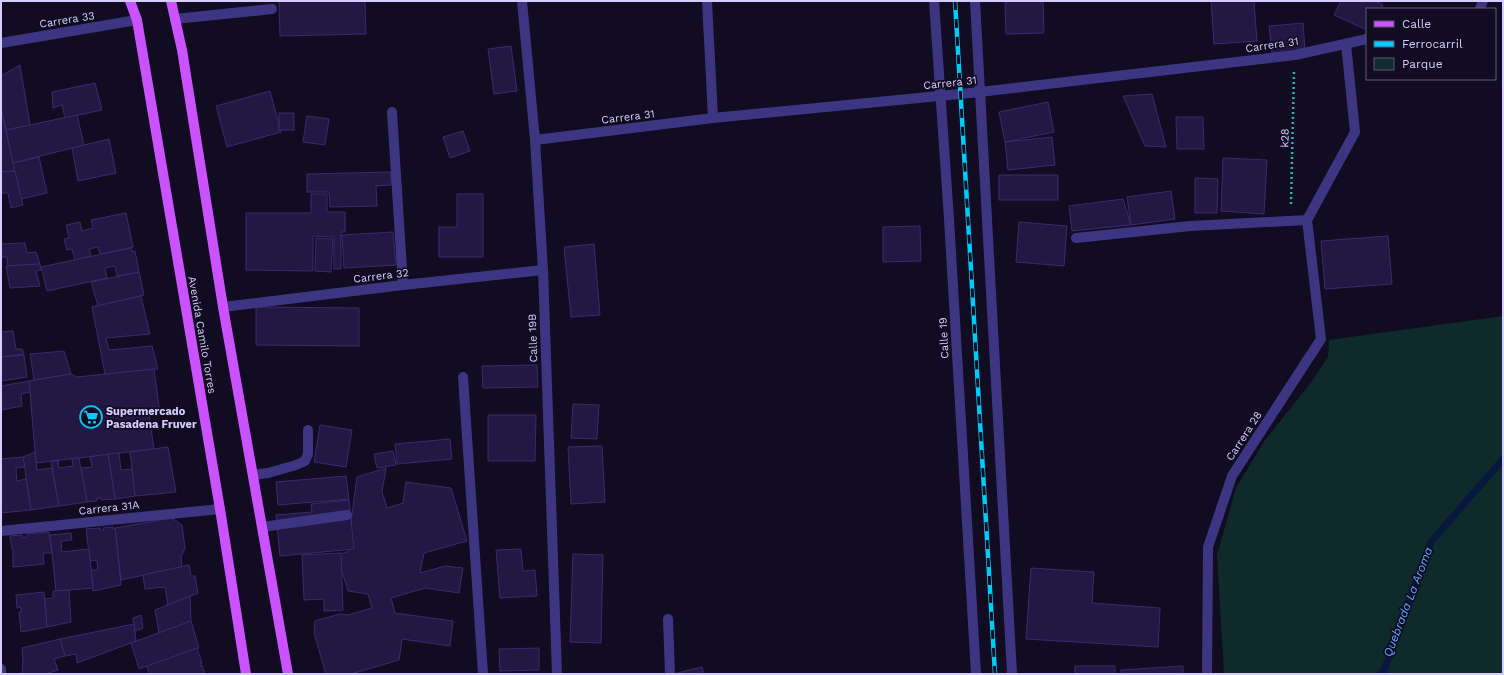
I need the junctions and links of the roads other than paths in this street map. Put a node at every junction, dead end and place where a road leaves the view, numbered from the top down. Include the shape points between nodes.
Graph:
1 (130, 1) edge
2 (171, 1) edge
3 (522, 1) edge
4 (707, 1) edge
5 (934, 1) edge
6 (975, 1) edge
7 (272, 9) dead end
8 (175, 19) junction
9 (137, 20) junction
10 (1366, 39) edge
11 (1, 43) edge
12 (1346, 44) junction
13 (980, 92) junction
14 (940, 96) junction
15 (392, 112) dead end
16 (713, 118) junction
17 (535, 140) junction
18 (1307, 220) junction
19 (1076, 238) dead end
20 (543, 270) junction
21 (403, 285) junction
22 (223, 307) junction
23 (463, 377) dead end
24 (308, 430) dead end
25 (253, 475) junction
26 (220, 509) junction
27 (347, 515) dead end
28 (262, 526) junction
29 (1, 531) edge
30 (668, 619) dead end
31 (1, 668) edge
32 (2, 674) edge
33 (246, 674) edge
34 (288, 674) edge
35 (483, 674) edge
36 (557, 674) edge
37 (670, 674) edge
38 (976, 674) edge
39 (1012, 674) edge
40 (1207, 674) edge

1 - 9 main road, Avenida Camilo Torres
2 - 8 main road
3 - 17 street, Calle 19B
4 - 16 street
5 - 14 street, Calle 19
6 - 13 street
7 - 8 street
8 - 22 main road
9 - 11 street, Carrera 33
9 - 26 main road, Avenida Camilo Torres
10 - 12 street, Carrera 31
12 - 13 street, Carrera 31 via 1295,55
12 - 18 street via 1355,132
13 - 14 street, Carrera 31
13 - 39 street
14 - 16 street, Carrera 31
14 - 38 street, Calle 19
15 - 21 street
16 - 17 street, Carrera 31
17 - 20 street, Calle 19B
18 - 19 street via 1190,226
18 - 40 street, Carrera 28 via 1321,340 1232,476 1210,540
20 - 21 street, Carrera 32
20 - 36 street, Calle 19B
21 - 22 street, Carrera 32
22 - 25 main road
23 - 35 street
24 - 25 street via 308,454 305,461
25 - 28 main road
26 - 29 street, Carrera 31A
26 - 33 main road, Avenida Camilo Torres
27 - 28 street
28 - 34 main road
30 - 37 street
31 - 32 street

